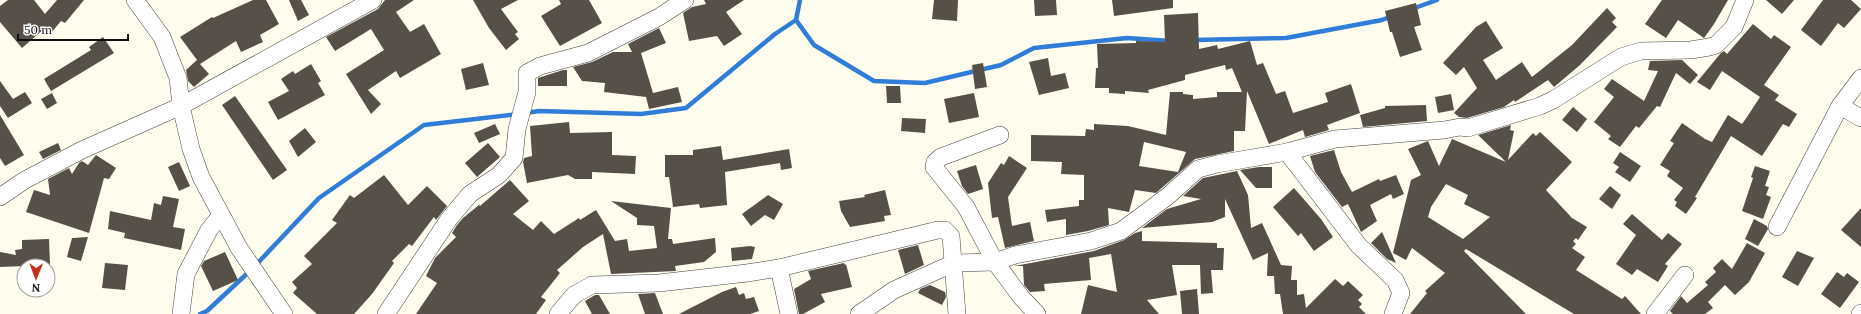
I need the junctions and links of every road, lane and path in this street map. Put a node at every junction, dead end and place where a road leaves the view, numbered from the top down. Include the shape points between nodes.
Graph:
1 (135, 0) edge
2 (373, 0) edge
3 (685, 0) edge
4 (1745, 0) edge
5 (1861, 78) edge
6 (181, 106) junction
7 (1840, 106) junction
8 (1861, 118) edge
9 (1000, 134) dead end
10 (1287, 152) junction
11 (0, 197) edge
12 (220, 215) junction
13 (1777, 227) dead end
14 (995, 262) junction
15 (954, 263) junction
16 (778, 268) junction
17 (1685, 275) dead end
18 (181, 314) edge
19 (284, 314) edge
20 (386, 314) edge
21 (558, 314) edge
22 (789, 314) edge
23 (859, 314) edge
24 (957, 314) edge
25 (1037, 314) edge
26 (1392, 314) edge
27 (1655, 314) edge

1 - 6 street via 162,37 178,78
2 - 6 street
3 - 20 street via 659,17 588,53 540,66 527,73 527,92 517,129 514,158 499,175 470,194 448,219
4 - 10 street via 1734,27 1716,45 1691,50 1641,51 1621,57 1540,106 1468,128 1335,139
5 - 7 street
6 - 11 street via 82,150 25,180
6 - 12 street via 191,149 201,177
7 - 8 street
7 - 13 street
9 - 14 street via 941,157 935,162 934,167 966,207
10 - 14 street via 1198,169 1168,196 1121,231 1091,241 1015,255
10 - 26 street via 1359,246 1395,280 1401,293
12 - 18 street via 209,230 186,274
12 - 19 street
14 - 15 street
14 - 25 street
15 - 16 street via 951,236 945,230 938,230
15 - 23 street via 894,290
15 - 24 street
16 - 21 street via 677,281 592,285 574,294
16 - 22 street
17 - 27 street

